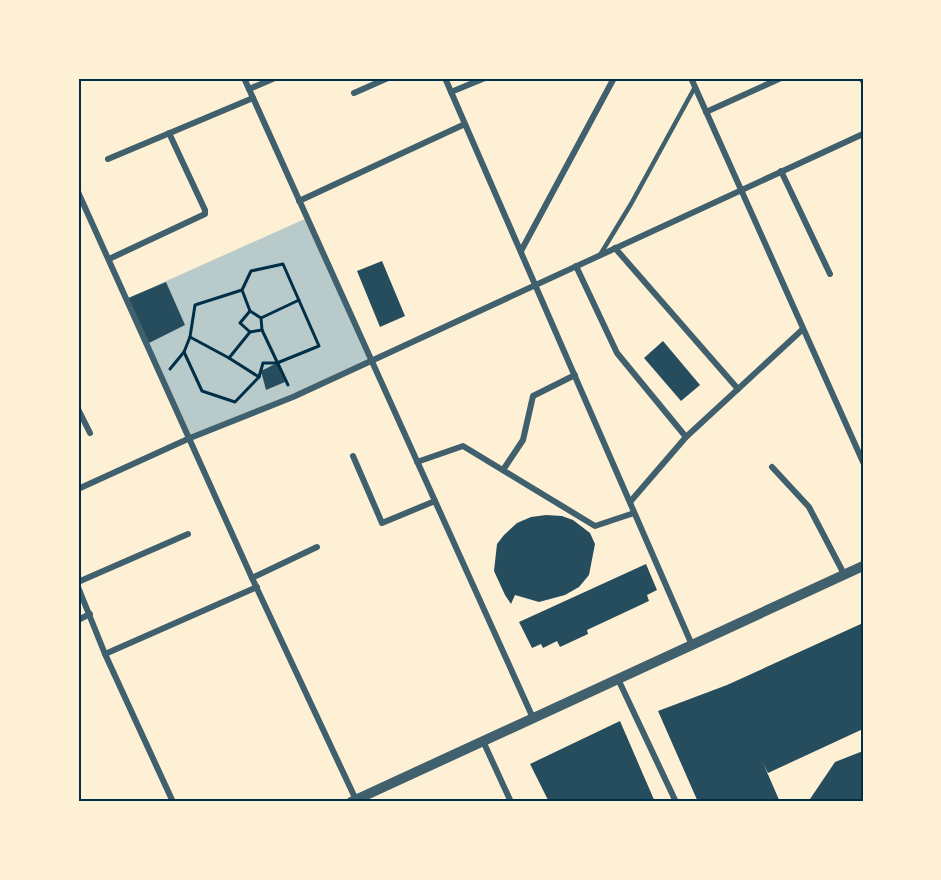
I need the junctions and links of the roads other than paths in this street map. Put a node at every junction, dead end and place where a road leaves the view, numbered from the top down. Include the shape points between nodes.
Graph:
1 (244, 78) edge
2 (275, 78) edge
3 (388, 78) edge
4 (445, 78) edge
5 (485, 78) edge
6 (615, 78) edge
7 (691, 78) edge
8 (781, 78) edge
9 (695, 87) junction
10 (249, 89) junction
11 (451, 92) junction
12 (354, 93) dead end
13 (253, 98) junction
14 (706, 112) junction
15 (465, 124) junction
16 (169, 133) junction
17 (863, 134) edge
18 (108, 159) dead end
19 (781, 171) junction
20 (741, 189) junction
21 (78, 192) edge
22 (299, 201) junction
23 (615, 248) junction
24 (521, 251) junction
25 (600, 255) junction
26 (109, 259) junction
27 (576, 266) junction
28 (830, 274) dead end
29 (536, 285) junction
30 (803, 329) junction
31 (371, 361) junction
32 (575, 375) junction
33 (738, 389) junction
34 (78, 409) edge
35 (90, 433) dead end
36 (686, 437) junction
37 (190, 438) junction
38 (353, 456) dead end
39 (417, 462) junction
40 (863, 462) edge
41 (772, 468) dead end
42 (503, 470) junction
43 (78, 489) edge
44 (435, 501) junction
45 (630, 502) junction
46 (634, 513) junction
47 (188, 534) dead end
48 (317, 548) dead end
49 (863, 566) edge
50 (844, 574) junction
51 (252, 578) junction
52 (78, 582) edge
53 (78, 587) edge
54 (257, 587) junction
55 (90, 614) junction
56 (78, 620) edge
57 (692, 645) junction
58 (105, 654) junction
59 (618, 679) junction
60 (533, 718) junction
61 (483, 741) junction
62 (354, 801) edge
63 (173, 802) edge
64 (511, 802) edge
65 (676, 802) edge

1 - 10 street
2 - 10 street
3 - 12 street
4 - 11 street
5 - 11 street
6 - 24 street
7 - 9 street
8 - 14 street
9 - 14 street
9 - 25 lane
10 - 13 street
11 - 15 street
13 - 16 street
13 - 22 street
14 - 20 street
15 - 22 street
15 - 24 street
16 - 18 street
16 - 26 street via 205,214
17 - 19 street
19 - 20 street
19 - 28 street
20 - 23 street
20 - 30 street
21 - 26 street
22 - 31 street
23 - 25 street
23 - 33 street
24 - 29 street
25 - 27 street
26 - 37 street
27 - 29 street
27 - 36 street via 617,353
29 - 31 street
29 - 32 street
30 - 33 street
30 - 40 street
31 - 37 street
31 - 39 street
32 - 42 street via 533,396 523,440
32 - 45 street
33 - 36 street
34 - 35 street
36 - 45 street
37 - 43 street
37 - 51 street
38 - 44 street via 382,523
39 - 42 street via 463,446
39 - 44 street
41 - 50 street via 809,507
42 - 46 street via 595,526
44 - 60 street
45 - 46 street
46 - 57 street
47 - 52 street
48 - 51 street
49 - 50 street
50 - 57 street
51 - 54 street
53 - 55 street
54 - 58 street
54 - 62 street
55 - 56 street
55 - 58 street
57 - 59 street
58 - 63 street
59 - 60 street
59 - 65 street
60 - 61 street
61 - 62 street
61 - 64 street

